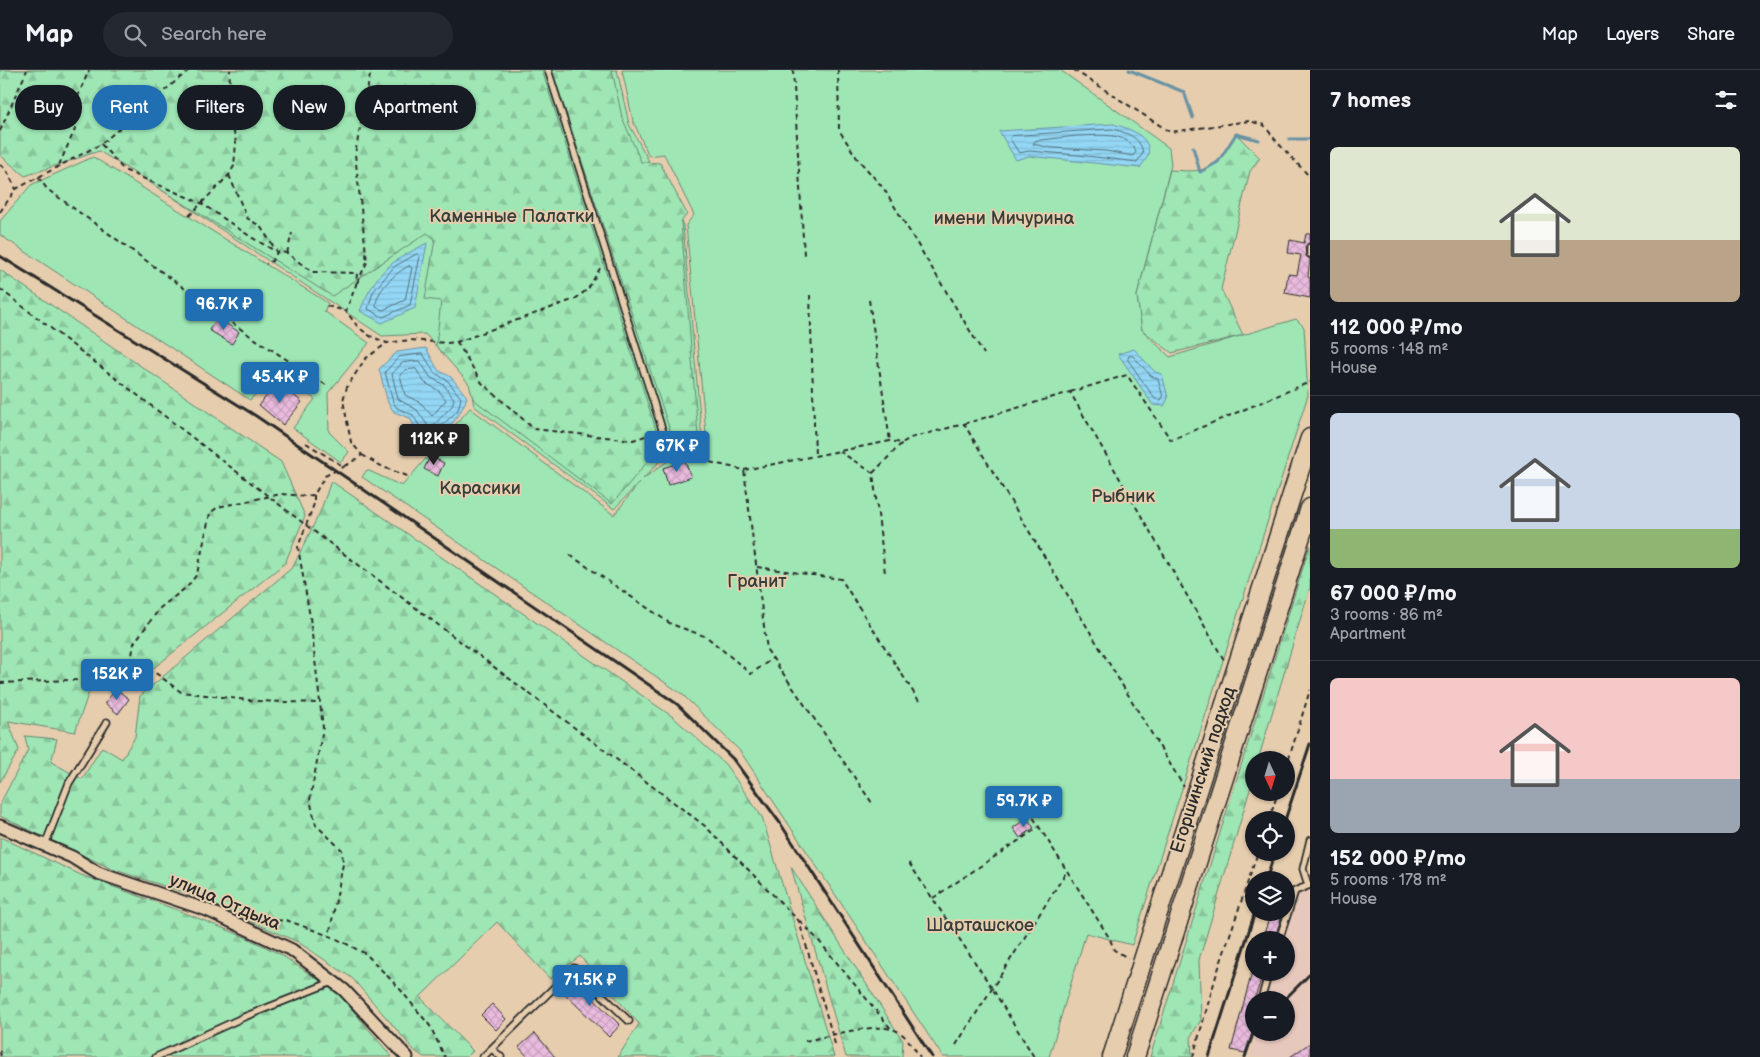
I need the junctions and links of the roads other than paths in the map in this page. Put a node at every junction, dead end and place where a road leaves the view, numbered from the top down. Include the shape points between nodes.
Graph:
1 (548, 70) edge
2 (1310, 247) edge
3 (1310, 254) edge
4 (1310, 438) edge
5 (669, 451) road end
6 (1303, 488) edge
7 (1310, 508) edge
8 (107, 722) dead end
9 (0, 826) edge
10 (1310, 840) edge
11 (45, 845) junction
12 (1309, 885) edge
13 (1282, 931) edge
14 (332, 982) junction
15 (629, 1021) dead end
16 (492, 1049) junction
17 (156, 1057) edge
18 (406, 1057) edge
19 (482, 1057) edge
20 (501, 1057) edge
21 (1112, 1057) edge
22 (1136, 1057) edge

1 - 5 lane
2 - 3 lane
4 - 6 main road, Егоршинский подход
6 - 21 main road, Егоршинский подход via 1237,663
7 - 22 main road, Егоршинский подход
8 - 11 lane via 69,783
9 - 11 street, улица Отдыха
10 - 12 lane via 1304,869
11 - 14 street, улица Отдыха via 98,873 182,900 237,923 292,950
12 - 13 lane via 1295,891
14 - 17 lane
14 - 18 street, улица Отдыха via 344,990
15 - 16 lane via 574,968
16 - 19 lane
16 - 20 lane

